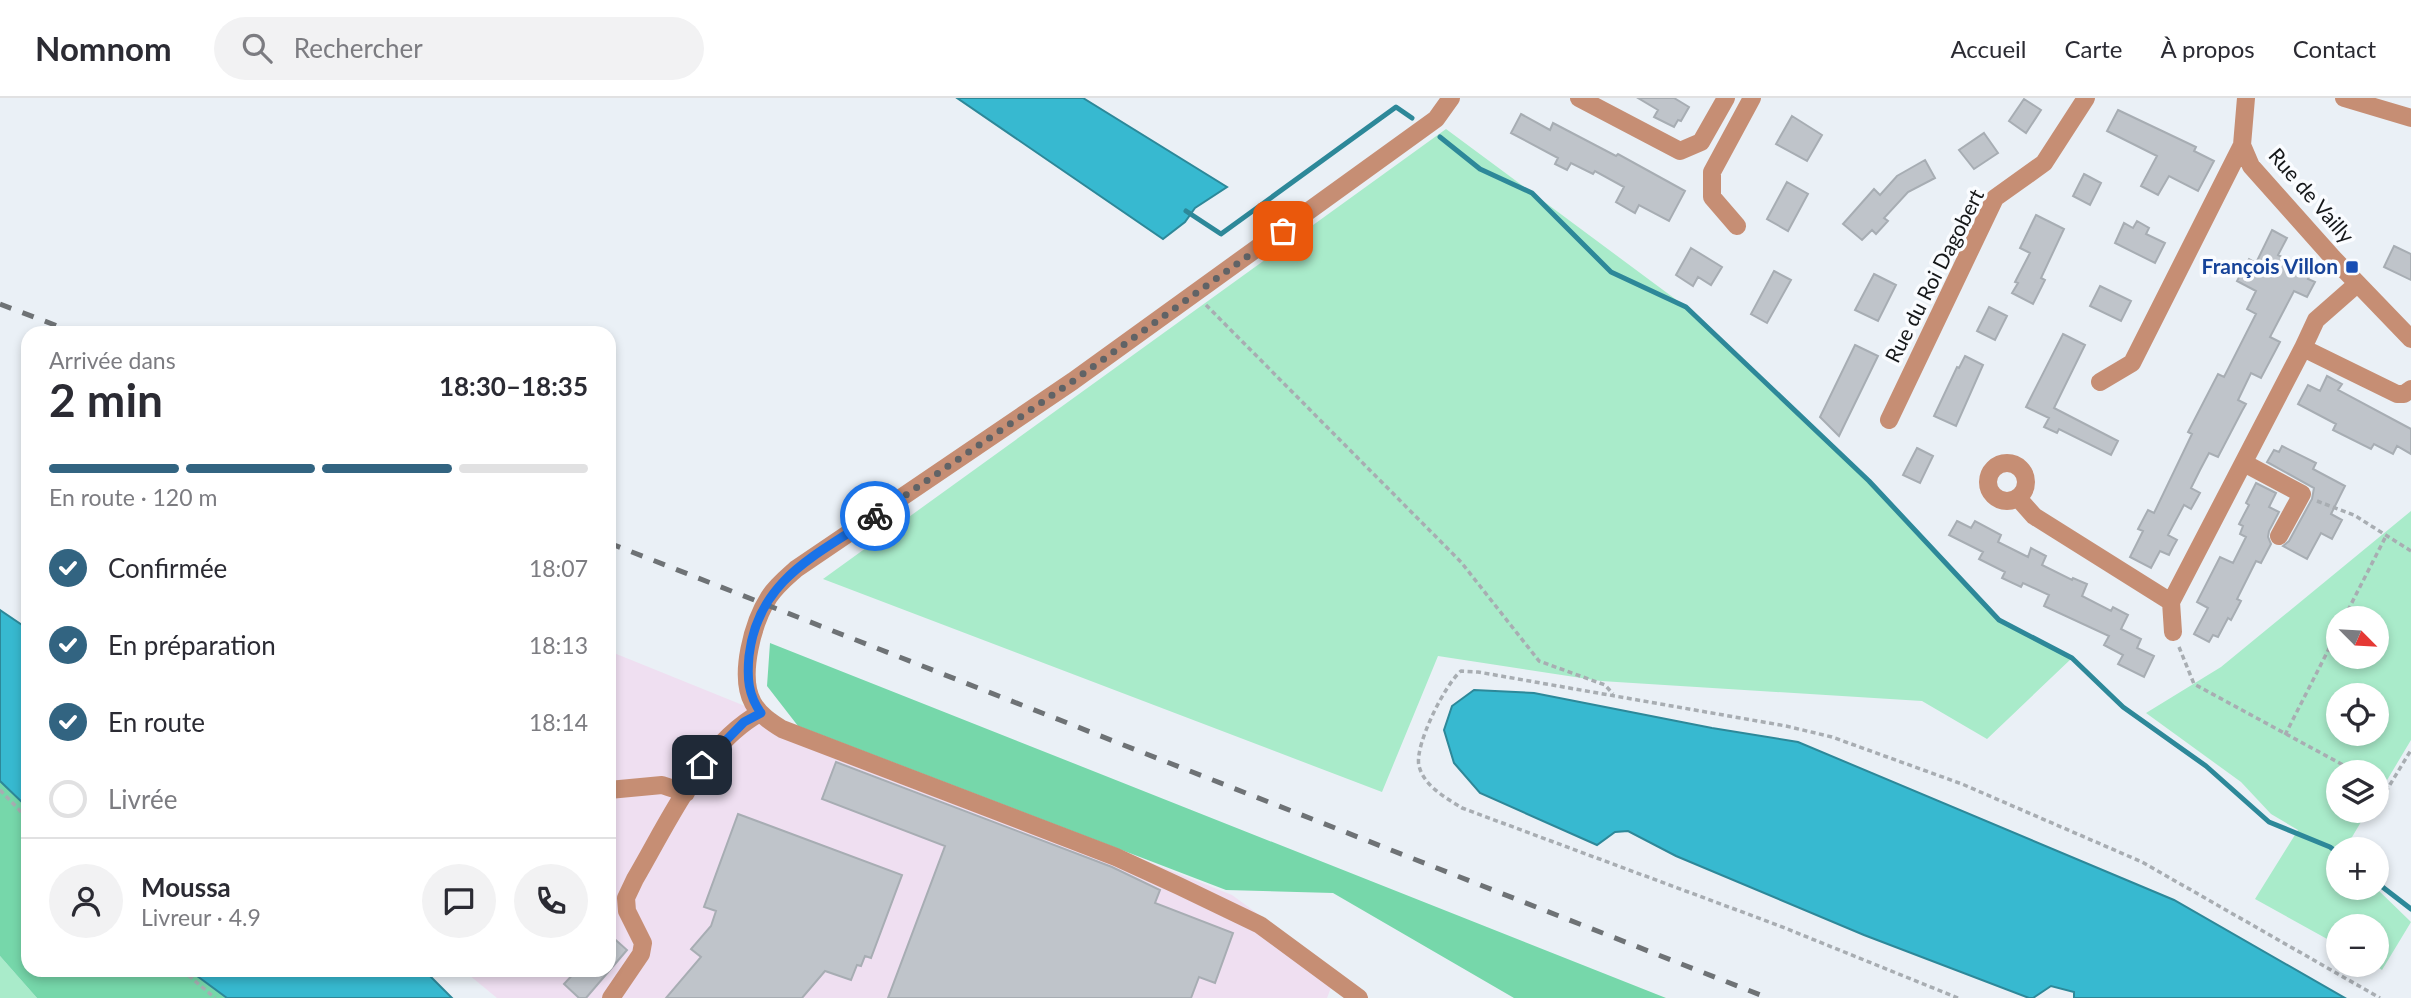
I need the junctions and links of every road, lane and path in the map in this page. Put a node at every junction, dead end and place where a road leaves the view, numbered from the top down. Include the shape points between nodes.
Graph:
1 (1451, 98) edge
2 (1579, 98) edge
3 (1726, 98) edge
4 (1752, 98) edge
5 (2086, 98) edge
6 (2246, 98) edge
7 (2344, 98) edge
8 (2373, 102) edge
9 (2411, 118) edge
10 (2242, 145) junction
11 (1737, 226) dead end
12 (2357, 284) junction
13 (1195, 294) junction
14 (2411, 339) edge
15 (2303, 348) junction
16 (2100, 382) dead end
17 (2411, 389) edge
18 (1889, 420) dead end
19 (2244, 463) junction
20 (2302, 494) junction
21 (2018, 498) dead end
22 (2386, 536) junction
23 (2279, 537) dead end
24 (2411, 551) edge
25 (2171, 603) junction
26 (2350, 606) edge
27 (2173, 632) joint
28 (2326, 655) edge
29 (1614, 696) junction
30 (761, 713) junction
31 (2286, 735) junction
32 (2411, 750) edge
33 (2333, 760) edge
34 (2389, 786) edge
35 (616, 789) edge
36 (0, 790) edge
37 (686, 793) junction
38 (21, 812) edge
39 (190, 977) edge
40 (1353, 996) edge
41 (215, 998) edge
42 (611, 998) edge
43 (1958, 998) edge
44 (2380, 998) edge

1 - 13 street via 1436,120
2 - 3 street via 1681,151 1701,142
4 - 11 street via 1712,172 1712,197
5 - 18 street, Rue du Roi Dagobert via 2044,163 1995,198
6 - 10 street, Rue de Vailly
7 - 8 street
8 - 9 street
10 - 12 street, Rue de Vailly via 2251,166
10 - 16 street via 2132,363
12 - 14 street, Rue de Vailly
12 - 15 street via 2316,320
13 - 29 path via 1461,562 1539,661 1605,685
13 - 30 street via 787,577 762,609 751,646 748,686
15 - 17 street via 2397,394
15 - 19 street
19 - 20 street
19 - 25 street
20 - 22 path via 2354,515
20 - 23 street
21 - 25 street via 2034,516
22 - 24 path
22 - 26 path
25 - 27 street
27 - 31 path via 2194,684
28 - 31 path
29 - 43 path via 1461,671 1451,679 1423,737 1419,766 1434,790 1462,808 1780,926
29 - 44 path via 1832,737 1962,784 2142,862
30 - 37 street via 744,722 702,765
30 - 40 street via 798,737 1116,857 1179,886 1260,925
31 - 33 path
32 - 34 path
35 - 37 street via 662,785
36 - 38 path
37 - 42 street via 626,898 627,911 643,943 641,954
39 - 41 path

